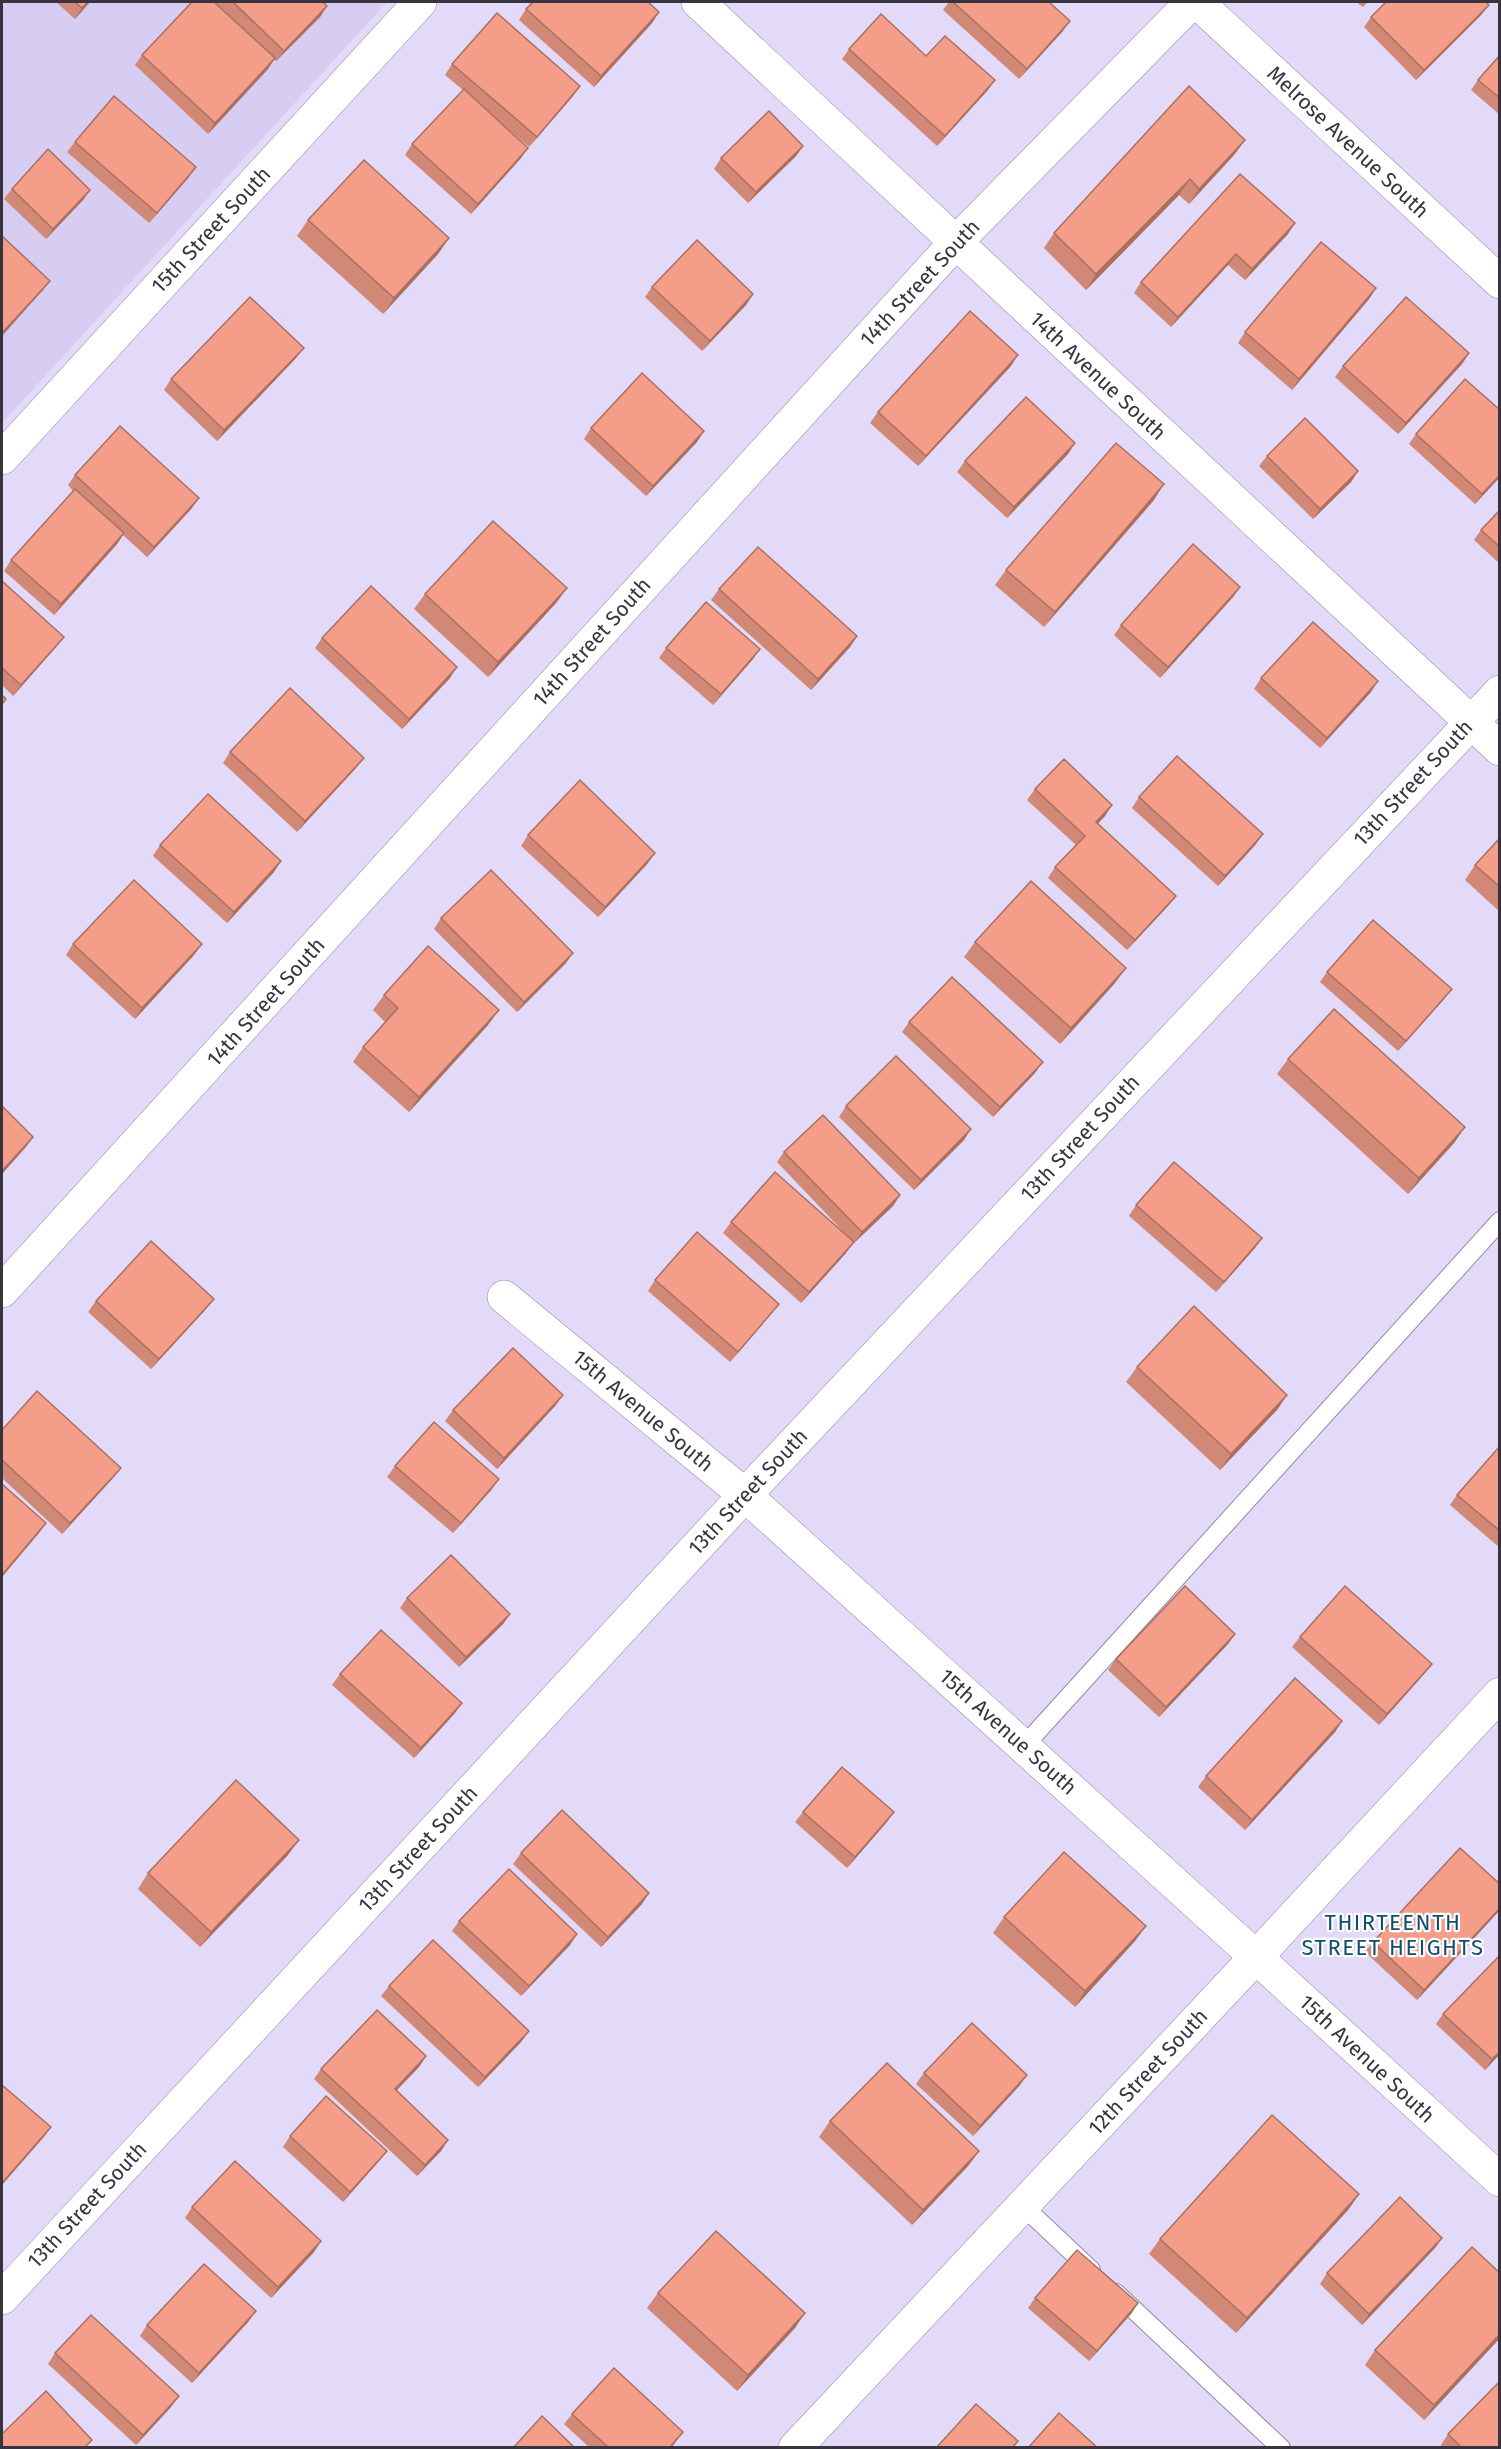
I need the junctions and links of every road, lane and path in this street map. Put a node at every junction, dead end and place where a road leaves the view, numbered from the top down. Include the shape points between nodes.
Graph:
1 (420, 2) edge
2 (698, 2) edge
3 (1192, 2) edge
4 (1197, 2) edge
5 (955, 243) junction
6 (1500, 282) edge
7 (2, 458) edge
8 (1500, 692) edge
9 (1470, 722) junction
10 (1500, 749) edge
11 (1500, 1221) edge
12 (2, 1291) edge
13 (504, 1297) dead end
14 (745, 1495) junction
15 (1496, 1705) edge
16 (1024, 1746) junction
17 (1256, 1957) junction
18 (1500, 2180) edge
19 (1023, 2206) junction
20 (2, 2298) edge
21 (795, 2448) edge
22 (1281, 2448) edge

1 - 7 street, 15th Street South
2 - 5 street, 14th Avenue South
3 - 5 street, 14th Street South
4 - 6 street, Melrose Avenue South
5 - 9 street, 14th Avenue South
5 - 12 street, 14th Street South
8 - 9 street, 13th Street South
9 - 10 street, 14th Avenue South
9 - 14 street, 13th Street South
11 - 16 lane
13 - 14 street, 15th Avenue South
14 - 16 street, 15th Avenue South
14 - 20 street, 13th Street South
15 - 17 street, 12th Street South
16 - 17 street, 15th Avenue South
17 - 18 street, 15th Avenue South
17 - 19 street, 12th Street South
19 - 21 street, 12th Street South
19 - 22 lane

